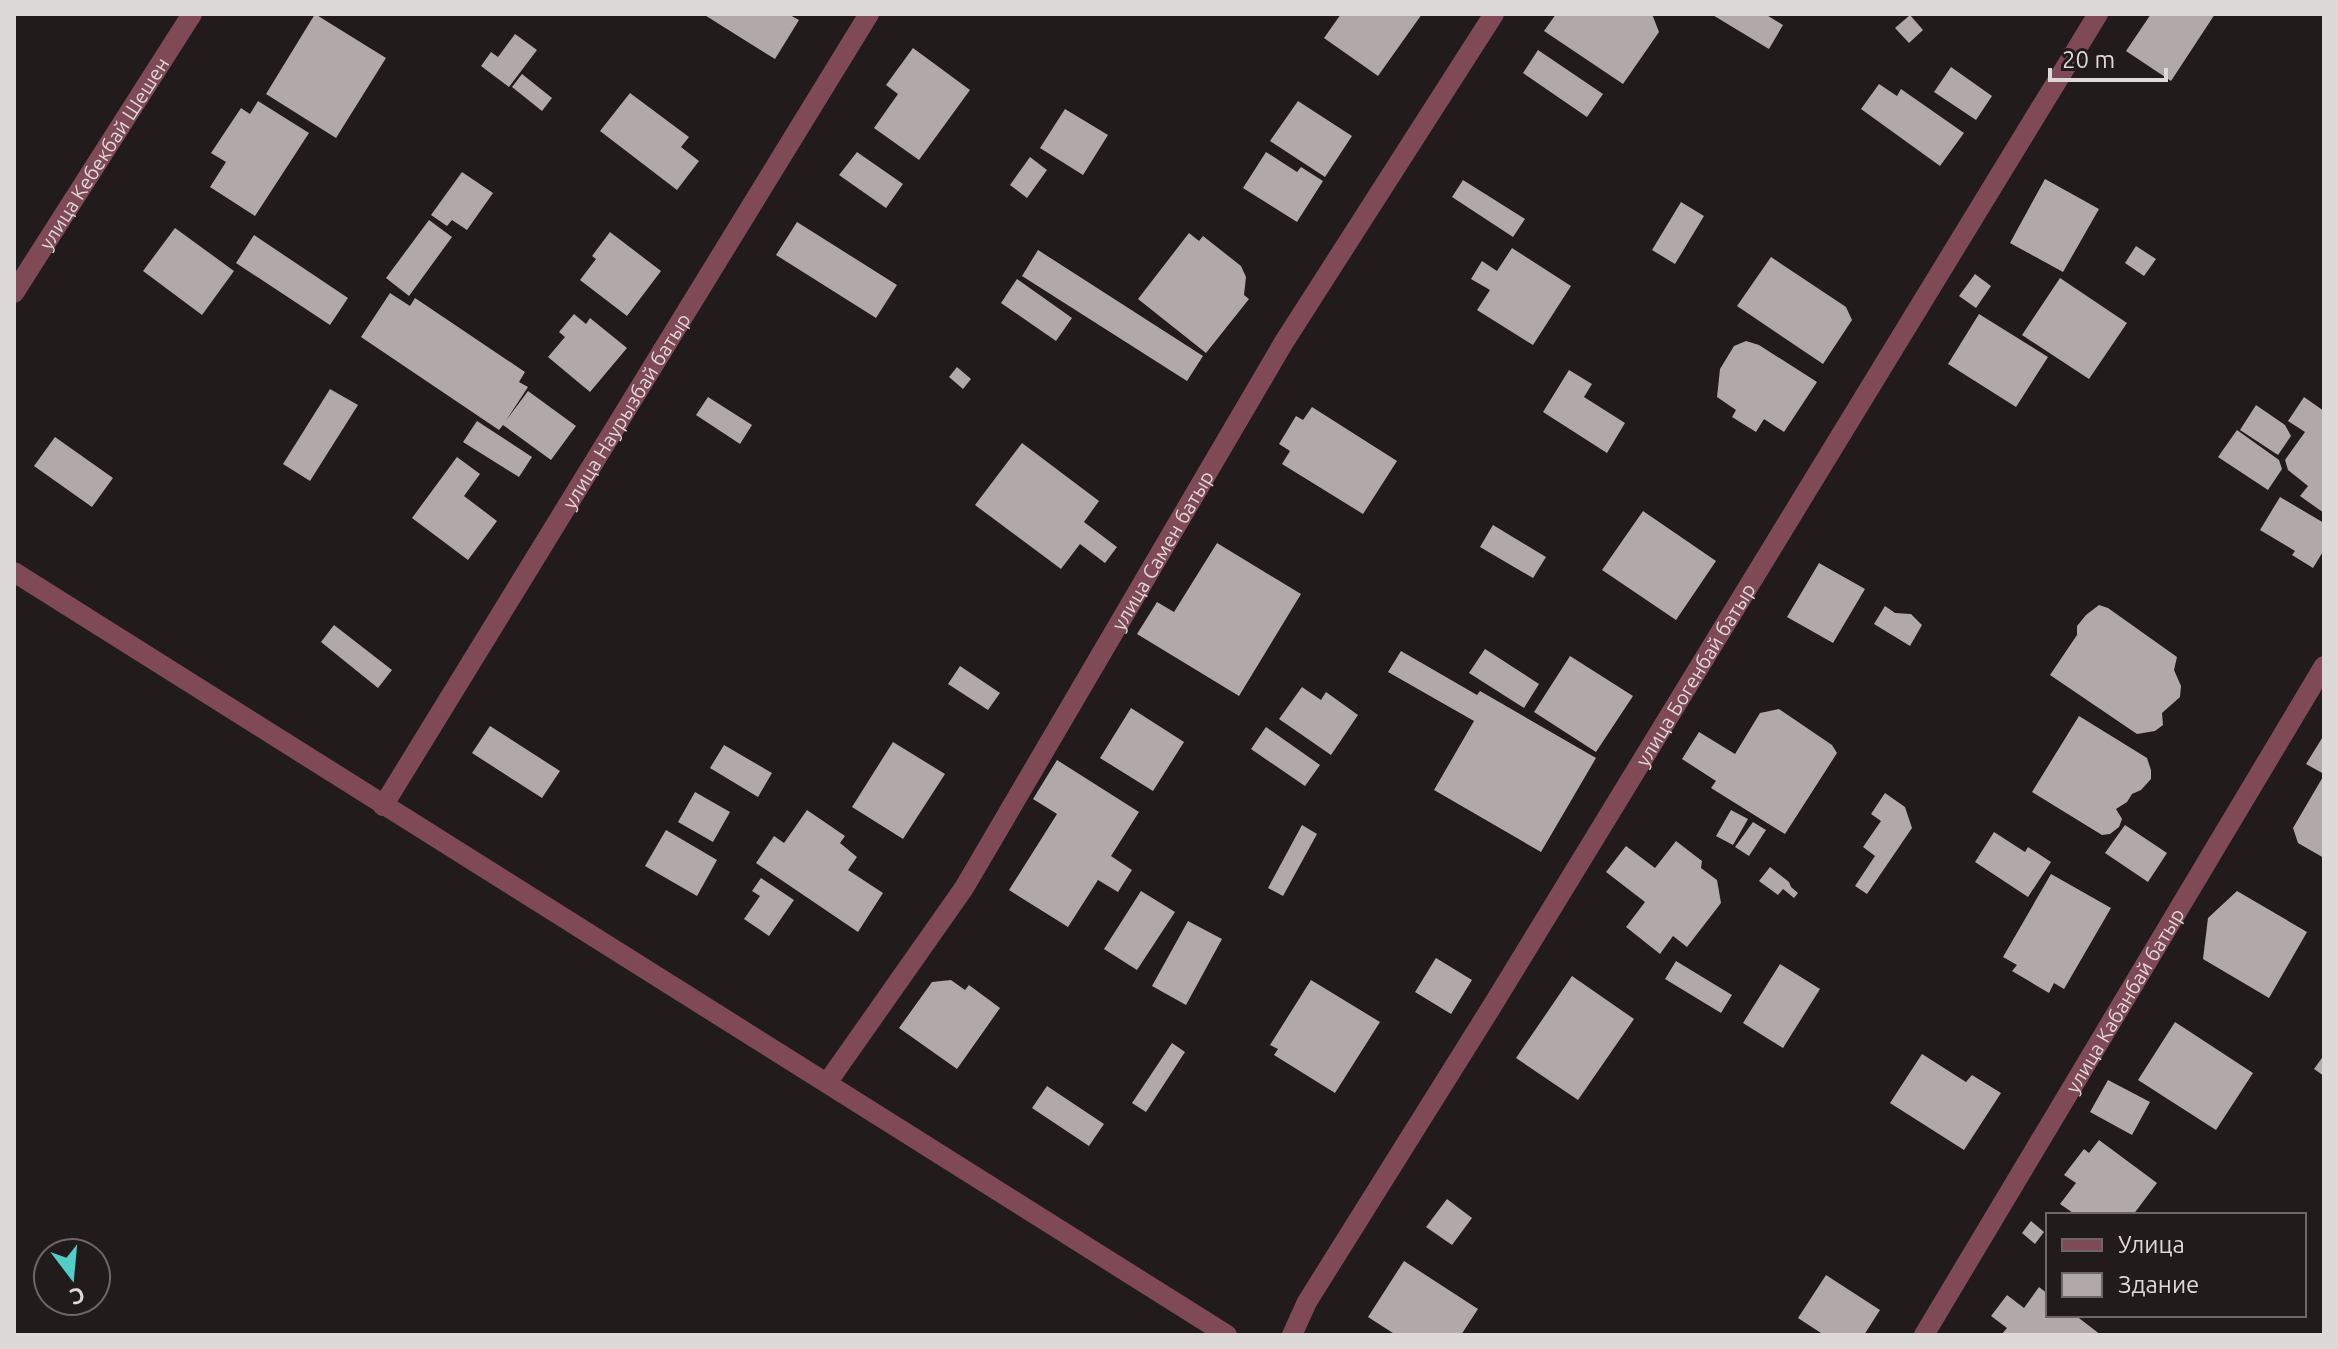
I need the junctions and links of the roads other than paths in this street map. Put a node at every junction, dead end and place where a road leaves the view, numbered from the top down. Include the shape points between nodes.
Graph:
1 (192, 14) edge
2 (869, 14) edge
3 (1494, 14) edge
4 (2098, 14) edge
5 (14, 293) edge
6 (14, 572) edge
7 (2324, 666) edge
8 (383, 806) junction
9 (827, 1083) junction
10 (1227, 1335) edge
11 (1292, 1335) edge
12 (1924, 1335) edge

1 - 5 street, улица Кебекбай Шешен
2 - 8 street, улица Наурызбай батыр
3 - 9 street, улица Самен батыр via 1284,342 964,888
4 - 11 street, улица Богенбай батыр via 1307,1302
6 - 8 street
7 - 12 street, улица Кабанбай батыр
8 - 9 street
9 - 10 street

